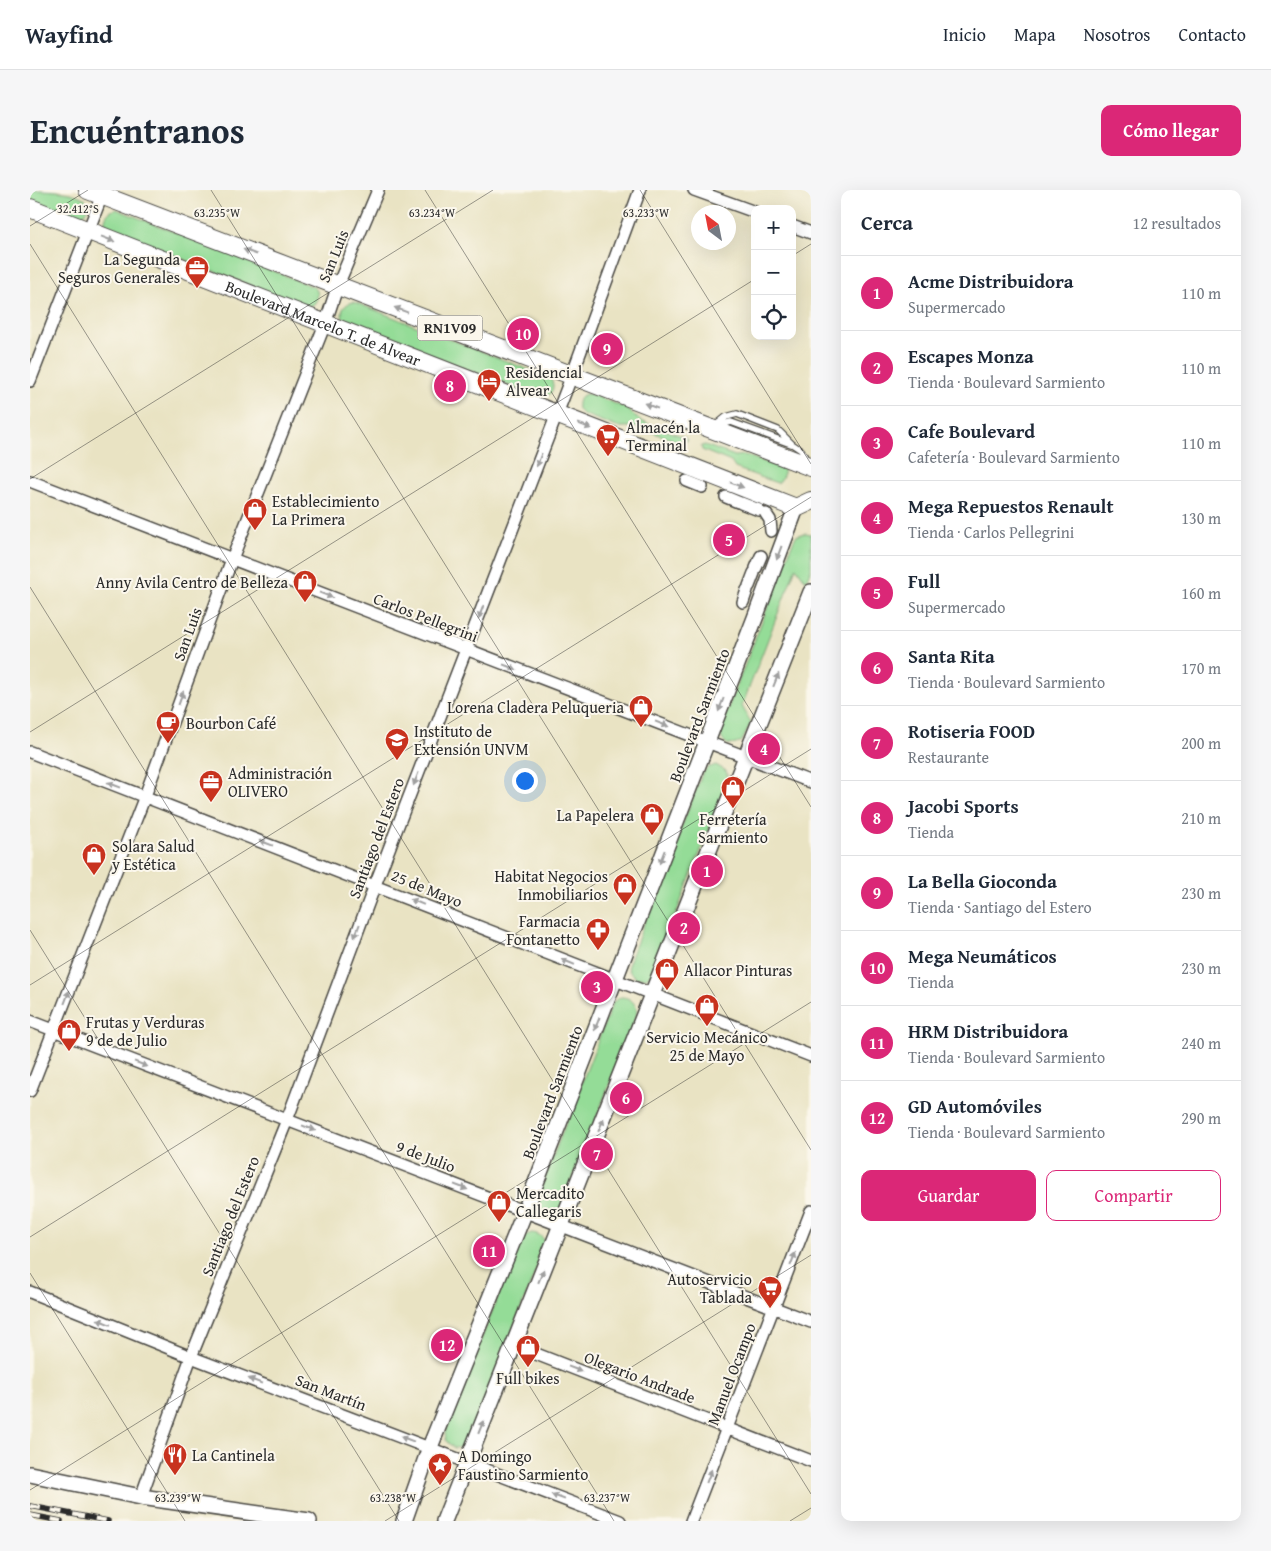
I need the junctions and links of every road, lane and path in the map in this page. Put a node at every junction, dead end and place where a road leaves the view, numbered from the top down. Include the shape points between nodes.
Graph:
1 (378, 190) edge
2 (640, 190) edge
3 (694, 190) edge
4 (98, 192) edge
5 (30, 208) edge
6 (751, 211) edge
7 (796, 227) edge
8 (88, 231) junction
9 (811, 233) edge
10 (338, 286) junction
11 (325, 324) junction
12 (572, 375) junction
13 (30, 381) edge
14 (557, 414) junction
15 (711, 429) junction
16 (768, 435) junction
17 (792, 444) junction
18 (775, 453) junction
19 (811, 467) edge
20 (30, 481) edge
21 (687, 481) dead end
22 (702, 487) dead end
23 (726, 497) dead end
24 (804, 504) edge
25 (771, 531) dead end
26 (761, 556) dead end
27 (232, 559) junction
28 (811, 592) edge
29 (742, 602) dead end
30 (466, 650) junction
31 (707, 742) junction
32 (30, 752) edge
33 (746, 757) junction
34 (811, 782) edge
35 (145, 796) junction
36 (375, 885) junction
37 (614, 980) junction
38 (652, 995) junction
39 (30, 1021) edge
40 (54, 1030) junction
41 (811, 1056) edge
42 (30, 1091) edge
43 (287, 1120) junction
44 (525, 1211) junction
45 (811, 1211) edge
46 (561, 1225) junction
47 (30, 1292) edge
48 (774, 1308) junction
49 (811, 1322) edge
50 (514, 1345) junction
51 (191, 1357) junction
52 (727, 1428) junction
53 (430, 1448) junction
54 (811, 1461) edge
55 (467, 1462) junction
56 (30, 1474) edge
57 (141, 1497) junction
58 (308, 1521) edge
59 (404, 1521) edge
60 (444, 1521) edge
61 (620, 1521) edge
62 (691, 1521) edge

1 - 10 street, San Luis
2 - 12 street, Santiago del Estero
3 - 6 street
4 - 8 street
10 -> 4 main road, RN1V09
5 - 8 main road, Boulevard Marcelo T. de Alvear / RN1V09
7 - 9 street
8 -> 11 main road, Boulevard Marcelo T. de Alvear / RN1V09
8 - 13 street
10 - 11 street, San Luis
12 -> 10 main road, RN1V09
11 - 14 main road, Boulevard Marcelo T. de Alvear / RN1V09
11 - 27 street, San Luis
12 - 14 street, Santiago del Estero
15 -> 12 main road, RN1V09
14 -> 24 main road, Boulevard Marcelo T. de Alvear / RN1V09
14 -> 30 street, Santiago del Estero
15 - 16 lane via 731,422
15 - 17 lane via 737,414 778,430
15 - 18 main road, RN1V09
16 - 17 lane
16 - 18 lane
17 - 19 lane via 801,450
18 - 19 main road, RN1V09
20 - 27 street, Carlos Pellegrini
21 - 22 street
23 - 25 street via 763,512 770,520
24 -> 31 main road, Boulevard Sarmiento
26 - 29 street
27 -> 30 street, Carlos Pellegrini
35 -> 27 street, San Luis
33 -> 28 main road
30 -> 31 street, Carlos Pellegrini
30 -> 36 street, Santiago del Estero
31 - 33 street, Carlos Pellegrini
31 -> 37 main road, Boulevard Sarmiento
35 -> 32 street, 25 de Mayo
33 - 34 street, Carlos Pellegrini
33 - 38 main road
36 -> 35 street, 25 de Mayo
40 -> 35 street, San Luis
37 -> 36 street, 25 de Mayo
36 -> 43 street, Santiago del Estero
37 - 38 street, 25 de Mayo
37 -> 44 main road, Boulevard Sarmiento
38 - 41 street, 25 de Mayo
46 -> 38 main road
39 - 40 street, 9 de Julio
40 - 42 street, San Luis
40 -> 43 street, 9 de Julio
43 -> 44 street, 9 de Julio
43 - 51 street, Santiago del Estero
44 - 46 street, 9 de Julio
44 - 53 main road, Boulevard Sarmiento
48 -> 45 street, Manuel Ocampo
46 - 48 street, 9 de Julio
50 -> 46 main road
51 -> 47 street, San Martín
48 - 49 street, 9 de Julio
48 - 52 street, Manuel Ocampo
50 -> 52 street, Olegario Andrade
55 -> 50 main road
53 -> 51 street, San Martín
51 - 57 street, Santiago del Estero
52 - 54 street, Olegario Andrade
62 -> 52 street, Manuel Ocampo
53 - 55 street, San Martín
53 - 59 main road, Boulevard Sarmiento
55 - 60 main road
61 -> 55 street, San Martín
56 - 57 main road
57 - 58 main road

